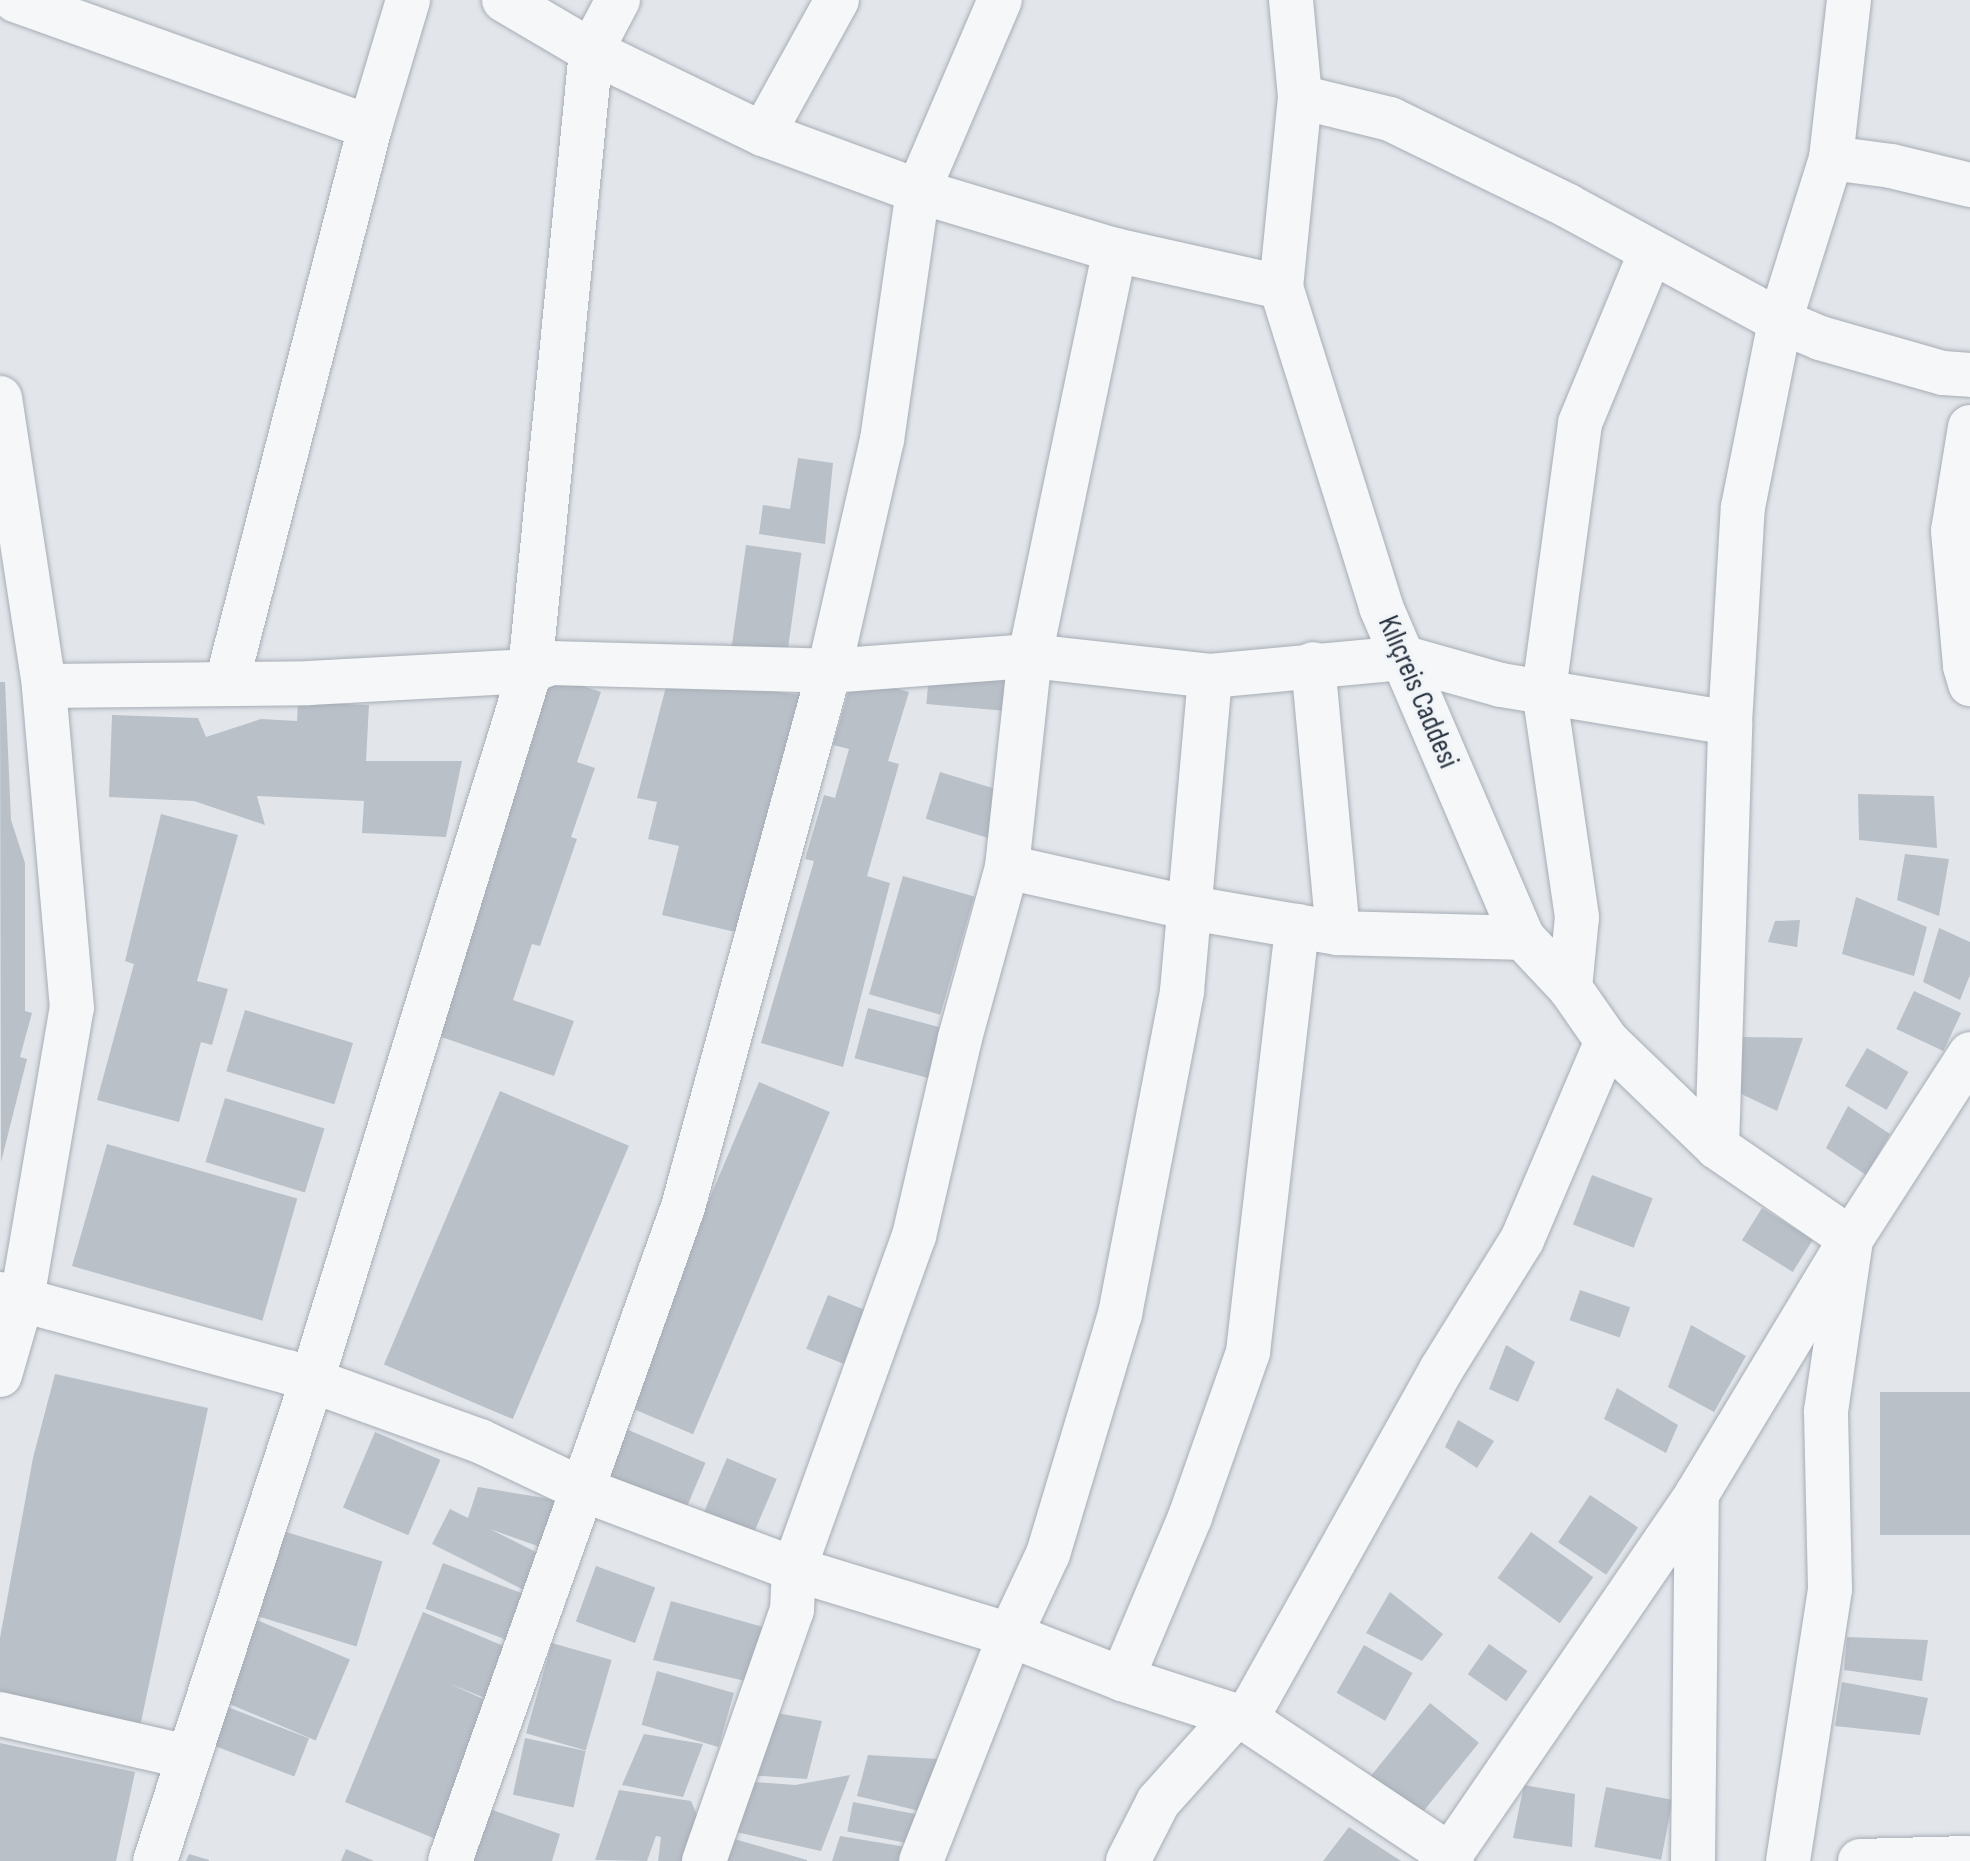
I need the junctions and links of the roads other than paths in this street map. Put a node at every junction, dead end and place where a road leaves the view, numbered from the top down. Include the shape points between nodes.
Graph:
1 (15, 0) edge
2 (408, 0) edge
3 (504, 0) edge
4 (618, 0) edge
5 (837, 0) edge
6 (1000, 0) edge
7 (1291, 0) edge
8 (1849, 0) edge
9 (591, 51) junction
10 (1300, 97) junction
11 (370, 127) junction
12 (763, 134) junction
13 (1831, 158) junction
14 (1970, 185) edge
15 (918, 191) junction
16 (1115, 250) junction
17 (1651, 252) junction
18 (1281, 287) junction
19 (1780, 321) junction
20 (1970, 375) edge
21 (0, 398) edge
22 (1970, 427) edge
23 (1961, 532) edge
24 (1030, 656) junction
25 (1405, 658) junction
26 (1313, 664) junction
27 (530, 671) junction
28 (829, 671) junction
29 (1210, 676) junction
30 (227, 682) junction
31 (1970, 684) edge
32 (44, 686) junction
33 (1544, 690) junction
34 (1730, 723) junction
35 (1007, 867) junction
36 (1191, 908) junction
37 (1317, 929) junction
38 (1523, 938) junction
39 (1570, 988) junction
40 (1607, 1041) junction
41 (1963, 1078) edge
42 (1717, 1147) junction
43 (1851, 1239) junction
44 (11, 1297) edge
45 (0, 1375) edge
46 (312, 1380) junction
47 (581, 1489) junction
48 (1697, 1494) junction
49 (794, 1569) junction
50 (1010, 1635) junction
51 (1122, 1679) junction
52 (0, 1714) edge
53 (1241, 1717) junction
54 (188, 1757) junction
55 (1970, 1858) edge
56 (1449, 1859) edge
57 (155, 1861) edge
58 (450, 1861) edge
59 (704, 1861) edge
60 (921, 1861) edge
61 (1128, 1861) edge
62 (1693, 1861) edge
63 (1788, 1861) edge
64 (1860, 1861) edge

1 - 11 street
2 - 11 street
3 - 9 street
4 - 9 street
5 - 12 street
6 - 15 street
7 - 10 street, Kılıçreis Caddesi
8 - 13 street
9 - 12 street
9 - 27 street
10 - 17 street via 1390,119
10 - 18 street, Kılıçreis Caddesi
11 - 30 street
12 - 15 street
13 - 14 street
13 - 19 street
15 - 16 street
15 - 28 street via 882,440
16 - 18 street
16 - 24 street
17 - 19 street
17 - 33 street via 1580,423
18 - 25 street, Kılıçreis Caddesi via 1381,607
19 - 20 street via 1820,338 1943,373
19 - 34 street via 1743,507
21 - 32 street
22 - 23 street
23 - 31 street
24 - 28 street
24 - 29 street
24 - 35 street
25 - 26 street
25 - 33 street via 1501,685
25 - 38 street, Kılıçreis Caddesi
26 - 29 street
26 - 37 street
27 - 28 street via 551,663
27 - 30 street
27 - 46 street
28 - 47 street via 683,1207
29 - 36 street
30 - 32 street
32 - 44 street via 72,1008
33 - 34 street
33 - 39 street via 1577,917
34 - 42 street
35 - 36 street
35 - 49 street via 914,1236
36 - 37 street
36 - 50 street via 1182,991 1120,1314 1048,1554
37 - 38 street
37 - 51 street via 1248,1352 1190,1517
38 - 39 street, Kılıçreis Caddesi
39 - 40 street, Kılıçreis Caddesi
40 - 42 street, Kılıçreis Caddesi
40 - 53 street via 1522,1240
41 - 43 street
42 - 43 street, Kılıçreis Caddesi
43 - 48 street
43 - 63 street via 1826,1411 1830,1589
44 - 45 street
44 - 46 street
46 - 47 street via 480,1441
46 - 54 street
47 - 49 street
47 - 58 street
48 - 56 street
48 - 62 street
49 - 50 street
49 - 59 street via 792,1610
50 - 51 street
50 - 60 street
51 - 53 street
52 - 54 street
53 - 56 street
53 - 61 street via 1158,1802
54 - 57 street
55 - 64 street

